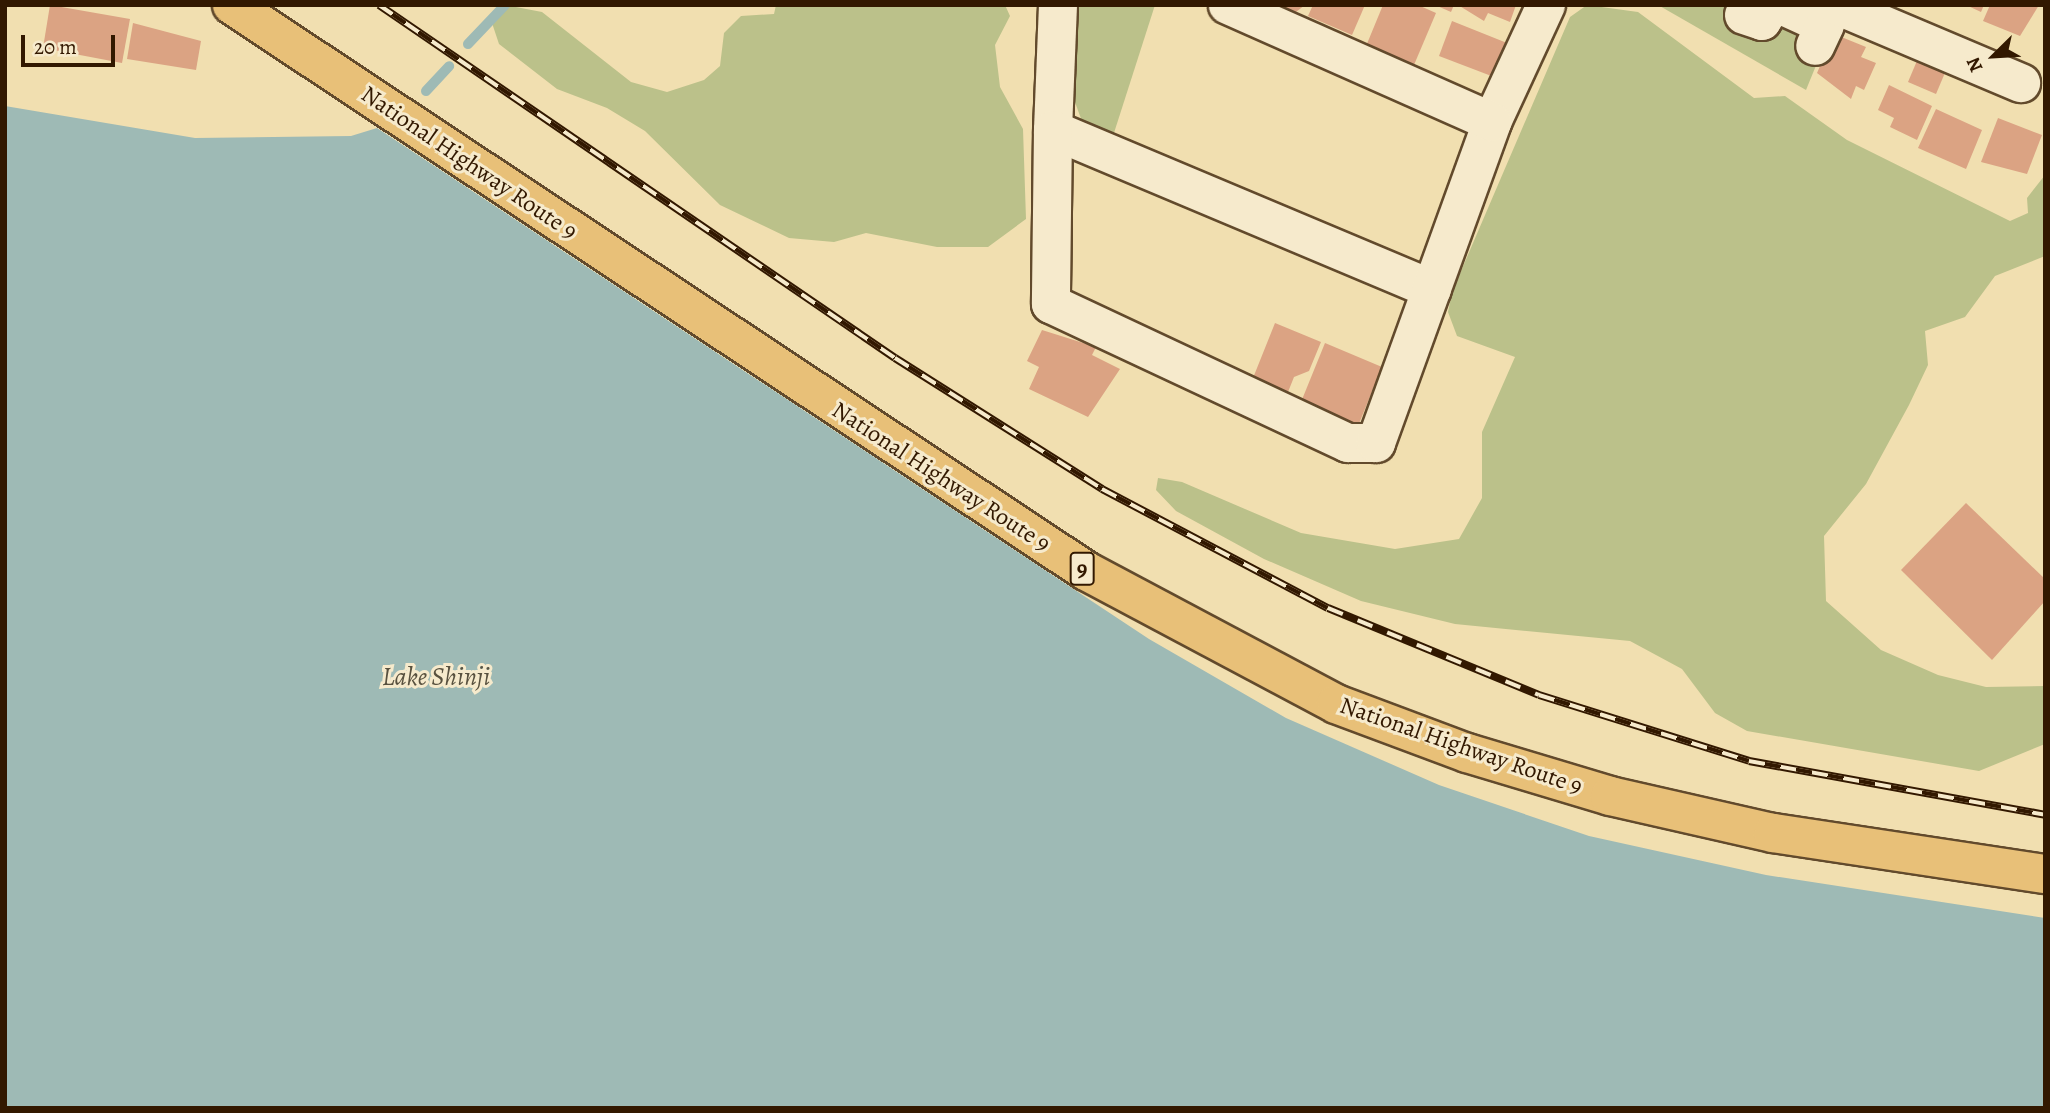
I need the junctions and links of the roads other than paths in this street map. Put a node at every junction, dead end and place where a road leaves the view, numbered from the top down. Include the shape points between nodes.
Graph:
1 (232, 5) edge
2 (1058, 5) edge
3 (1228, 5) edge
4 (1545, 5) edge
5 (1781, 5) edge
6 (1836, 5) edge
7 (1815, 46) dead end
8 (2021, 83) dead end
9 (1492, 122) junction
10 (1053, 130) junction
11 (1432, 289) junction
12 (2045, 874) edge

1 - 12 highway, National Highway Route 9 / 9 via 1086,571 1324,698 1467,753 1610,796 1773,833
2 - 10 street
3 - 9 street
4 - 9 street
5 - 7 street via 1825,25
6 - 8 street
9 - 11 street
10 - 11 street
10 - 11 street via 1051,304 1348,443 1376,443

